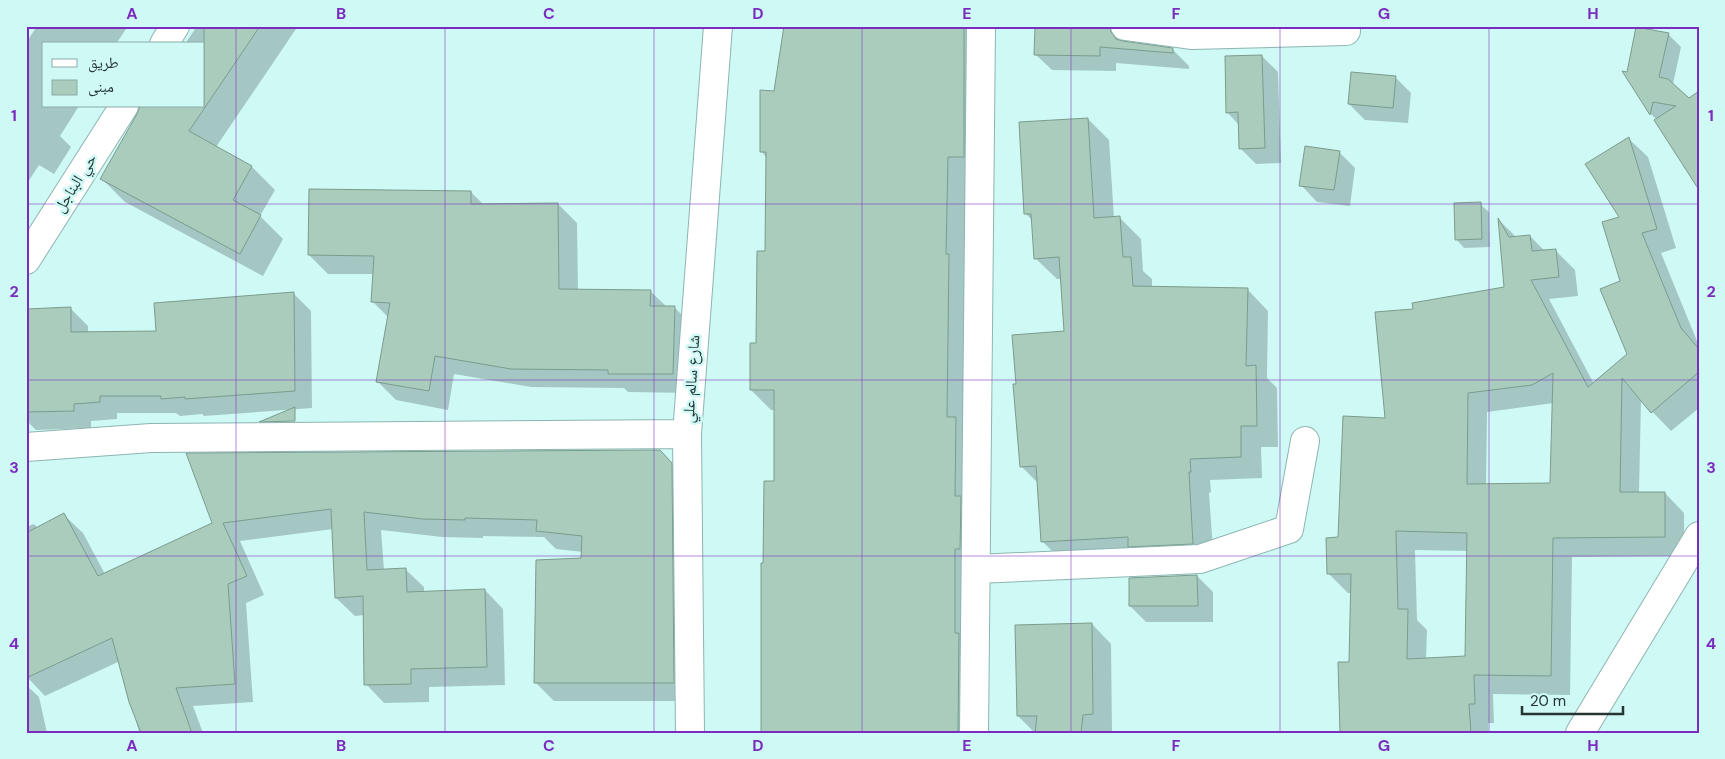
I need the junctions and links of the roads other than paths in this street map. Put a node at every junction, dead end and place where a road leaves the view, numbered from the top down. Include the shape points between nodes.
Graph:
1 (175, 26) edge
2 (718, 26) edge
3 (981, 26) edge
4 (1125, 26) edge
5 (1346, 31) dead end
6 (165, 42) edge
7 (123, 108) edge
8 (26, 260) edge
9 (687, 434) junction
10 (1305, 441) dead end
11 (26, 447) edge
12 (1699, 536) edge
13 (976, 569) junction
14 (690, 733) edge
15 (974, 733) edge
16 (1580, 733) edge

1 - 6 street
2 - 9 street, شارع سالم علي
3 - 13 street
4 - 5 street via 1191,35
7 - 8 street, حي البناجل
9 - 11 street via 151,438
9 - 14 street, شارع سالم علي
10 - 13 street via 1289,529 1200,559
12 - 16 street
13 - 15 street

